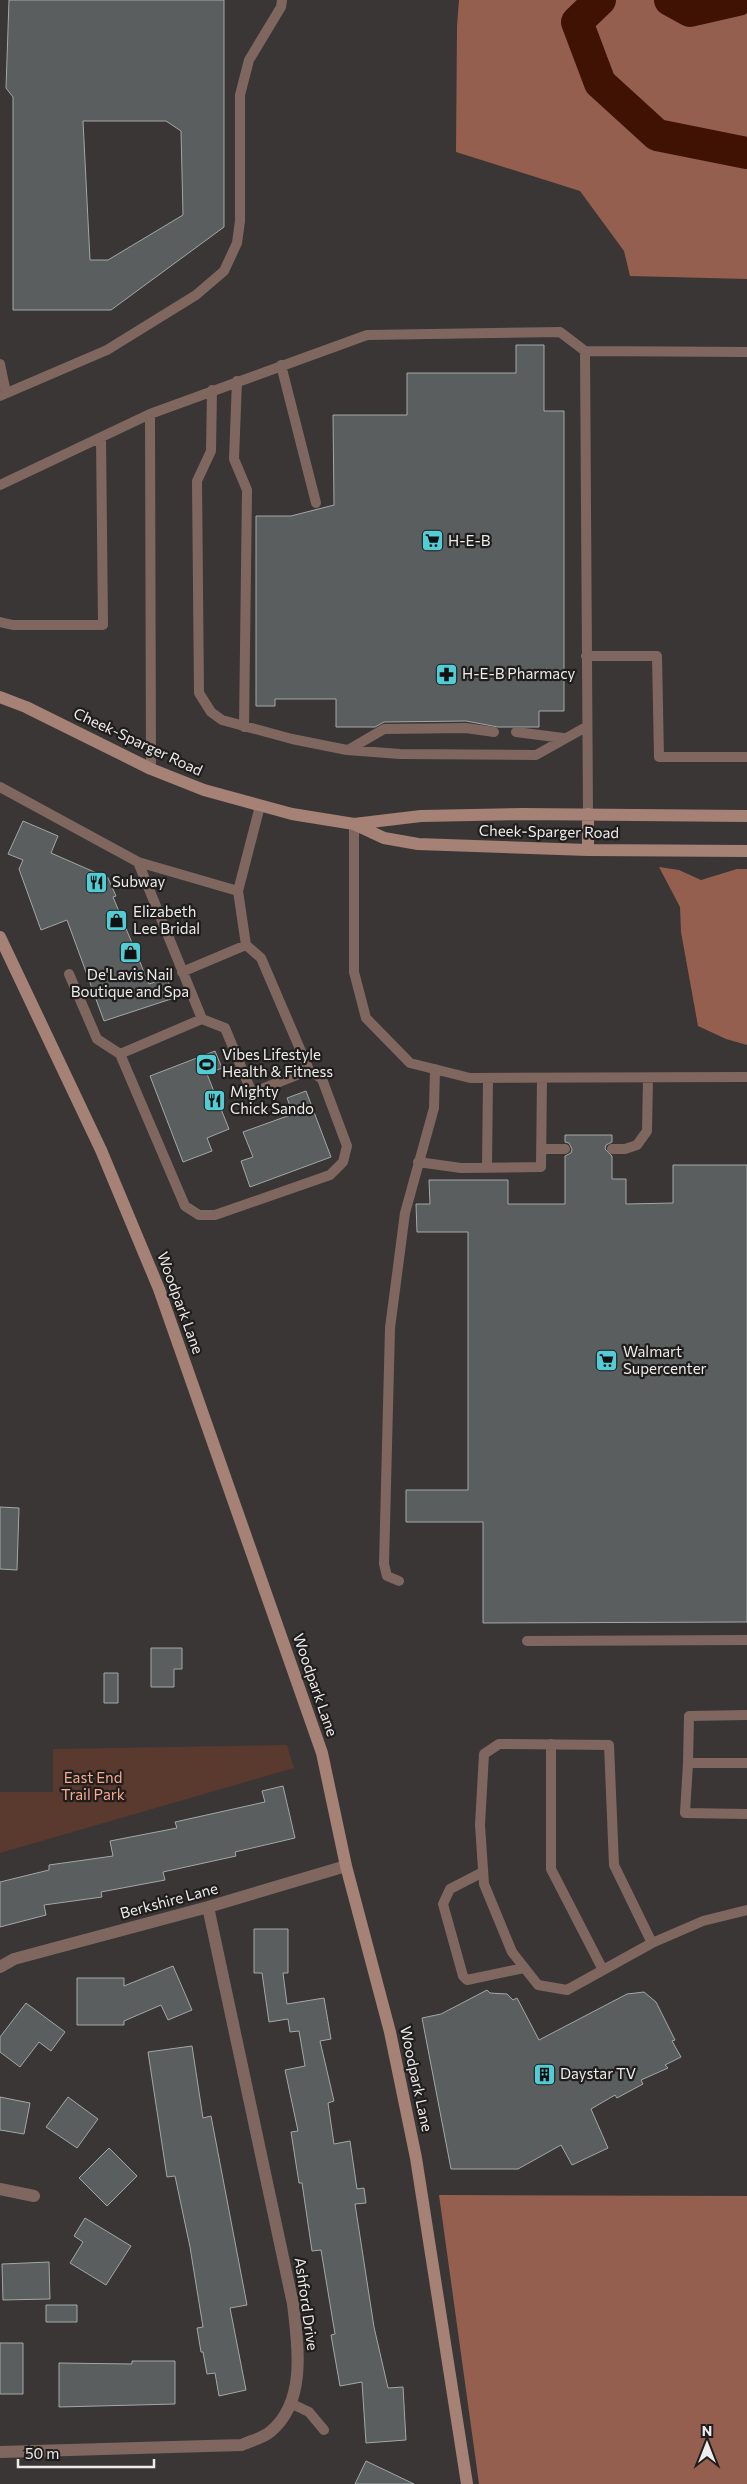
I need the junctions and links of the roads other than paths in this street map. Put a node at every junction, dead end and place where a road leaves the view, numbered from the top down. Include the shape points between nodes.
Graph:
1 (282, 0) edge
2 (585, 351) junction
3 (747, 352) edge
4 (0, 364) edge
5 (281, 365) junction
6 (237, 381) junction
7 (212, 390) junction
8 (3, 394) edge
9 (150, 414) junction
10 (101, 438) junction
11 (0, 485) edge
12 (316, 502) dead end
13 (0, 622) edge
14 (586, 656) junction
15 (0, 697) edge
16 (244, 726) junction
17 (586, 727) junction
18 (494, 732) dead end
19 (516, 732) dead end
20 (563, 738) junction
21 (347, 750) junction
22 (747, 757) edge
23 (151, 768) junction
24 (0, 787) edge
25 (260, 806) junction
26 (588, 814) junction
27 (747, 816) edge
28 (354, 824) junction
29 (588, 850) junction
30 (747, 851) edge
31 (138, 862) junction
32 (238, 891) junction
33 (0, 937) edge
34 (246, 945) junction
35 (182, 972) junction
36 (69, 974) dead end
37 (202, 1018) junction
38 (120, 1054) junction
39 (434, 1069) junction
40 (309, 1070) junction
41 (747, 1077) edge
42 (488, 1078) junction
43 (542, 1078) junction
44 (648, 1078) junction
45 (542, 1148) junction
46 (612, 1148) dead end
47 (565, 1149) dead end
48 (418, 1162) junction
49 (487, 1168) junction
50 (399, 1581) dead end
51 (747, 1640) edge
52 (527, 1641) dead end
53 (747, 1715) edge
54 (551, 1744) junction
55 (688, 1764) junction
56 (747, 1764) edge
57 (747, 1814) edge
58 (346, 1866) junction
59 (483, 1872) junction
60 (208, 1907) junction
61 (747, 1910) edge
62 (652, 1943) junction
63 (0, 1967) edge
64 (524, 1968) junction
65 (603, 1970) junction
66 (0, 2189) edge
67 (34, 2196) dead end
68 (290, 2403) junction
69 (324, 2430) dead end
70 (0, 2452) edge
71 (467, 2484) edge

1 - 8 lane via 249,60 240,95 240,221 237,243 224,271 196,295 107,350
2 - 3 lane
2 - 5 lane via 560,332 368,335
2 - 14 lane
4 - 8 lane
5 - 6 lane
5 - 12 lane
6 - 7 lane
6 - 16 lane via 234,459 246,490
7 - 9 lane
7 - 16 lane via 211,451 197,481 199,693 211,712 222,720
9 - 10 lane
9 - 23 lane
10 - 11 lane
10 - 13 lane via 103,625 13,625
14 - 17 lane
14 - 22 lane via 656,656 659,757
15 - 23 street, Cheek-Sparger Road
16 - 21 lane
17 - 20 lane
17 - 26 lane
18 - 21 lane via 466,728 384,729
19 - 20 lane
20 - 21 lane via 536,755 400,754
23 - 25 street, Cheek-Sparger Road via 204,790
24 - 31 lane
25 - 28 street, Cheek-Sparger Road
25 - 32 lane
26 - 27 street, Cheek-Sparger Road
26 - 28 street, Cheek-Sparger Road via 421,816
26 - 29 street
28 - 29 street, Cheek-Sparger Road via 384,838 418,844
28 - 39 lane via 354,972 366,1018 410,1063
29 - 30 street, Cheek-Sparger Road
31 - 32 lane
31 - 35 lane
32 - 34 lane
33 - 58 street, Woodpark Lane via 101,1150 159,1289 322,1753
34 - 35 lane
34 - 40 lane via 261,958
35 - 37 lane
36 - 38 lane via 97,1039
37 - 38 lane
37 - 40 lane via 225,1028 252,1093
38 - 40 lane via 185,1206 199,1215 215,1215 330,1175 343,1162 347,1146 322,1079
39 - 42 lane via 470,1078
39 - 48 lane via 434,1108
41 - 44 lane
42 - 43 lane
42 - 49 lane
43 - 44 lane
43 - 45 lane
44 - 46 lane via 647,1131 637,1145 625,1149
45 - 47 lane
45 - 49 lane via 541,1167
48 - 49 lane
48 - 50 lane via 405,1213 390,1328 384,1564 387,1576
51 - 52 lane
53 - 55 lane via 689,1716
54 - 59 lane via 499,1744 484,1754 480,1825
54 - 62 lane via 609,1745 614,1865
54 - 65 lane via 551,1869
55 - 56 lane
55 - 57 lane via 685,1813
58 - 60 street, Berkshire Lane
58 - 71 street, Woodpark Lane via 390,2032 414,2148
59 - 64 lane via 484,1884 512,1952
59 - 64 lane via 450,1889 443,1904 463,1976 468,1980
60 - 63 street, Berkshire Lane via 14,1959
60 - 68 street, Ashford Drive via 293,2304 299,2353
61 - 62 lane via 703,1921
62 - 65 lane
64 - 65 lane via 538,1985 567,1990
66 - 67 street
68 - 69 lane via 309,2412
68 - 70 street, Ashford Drive via 270,2433 242,2445

